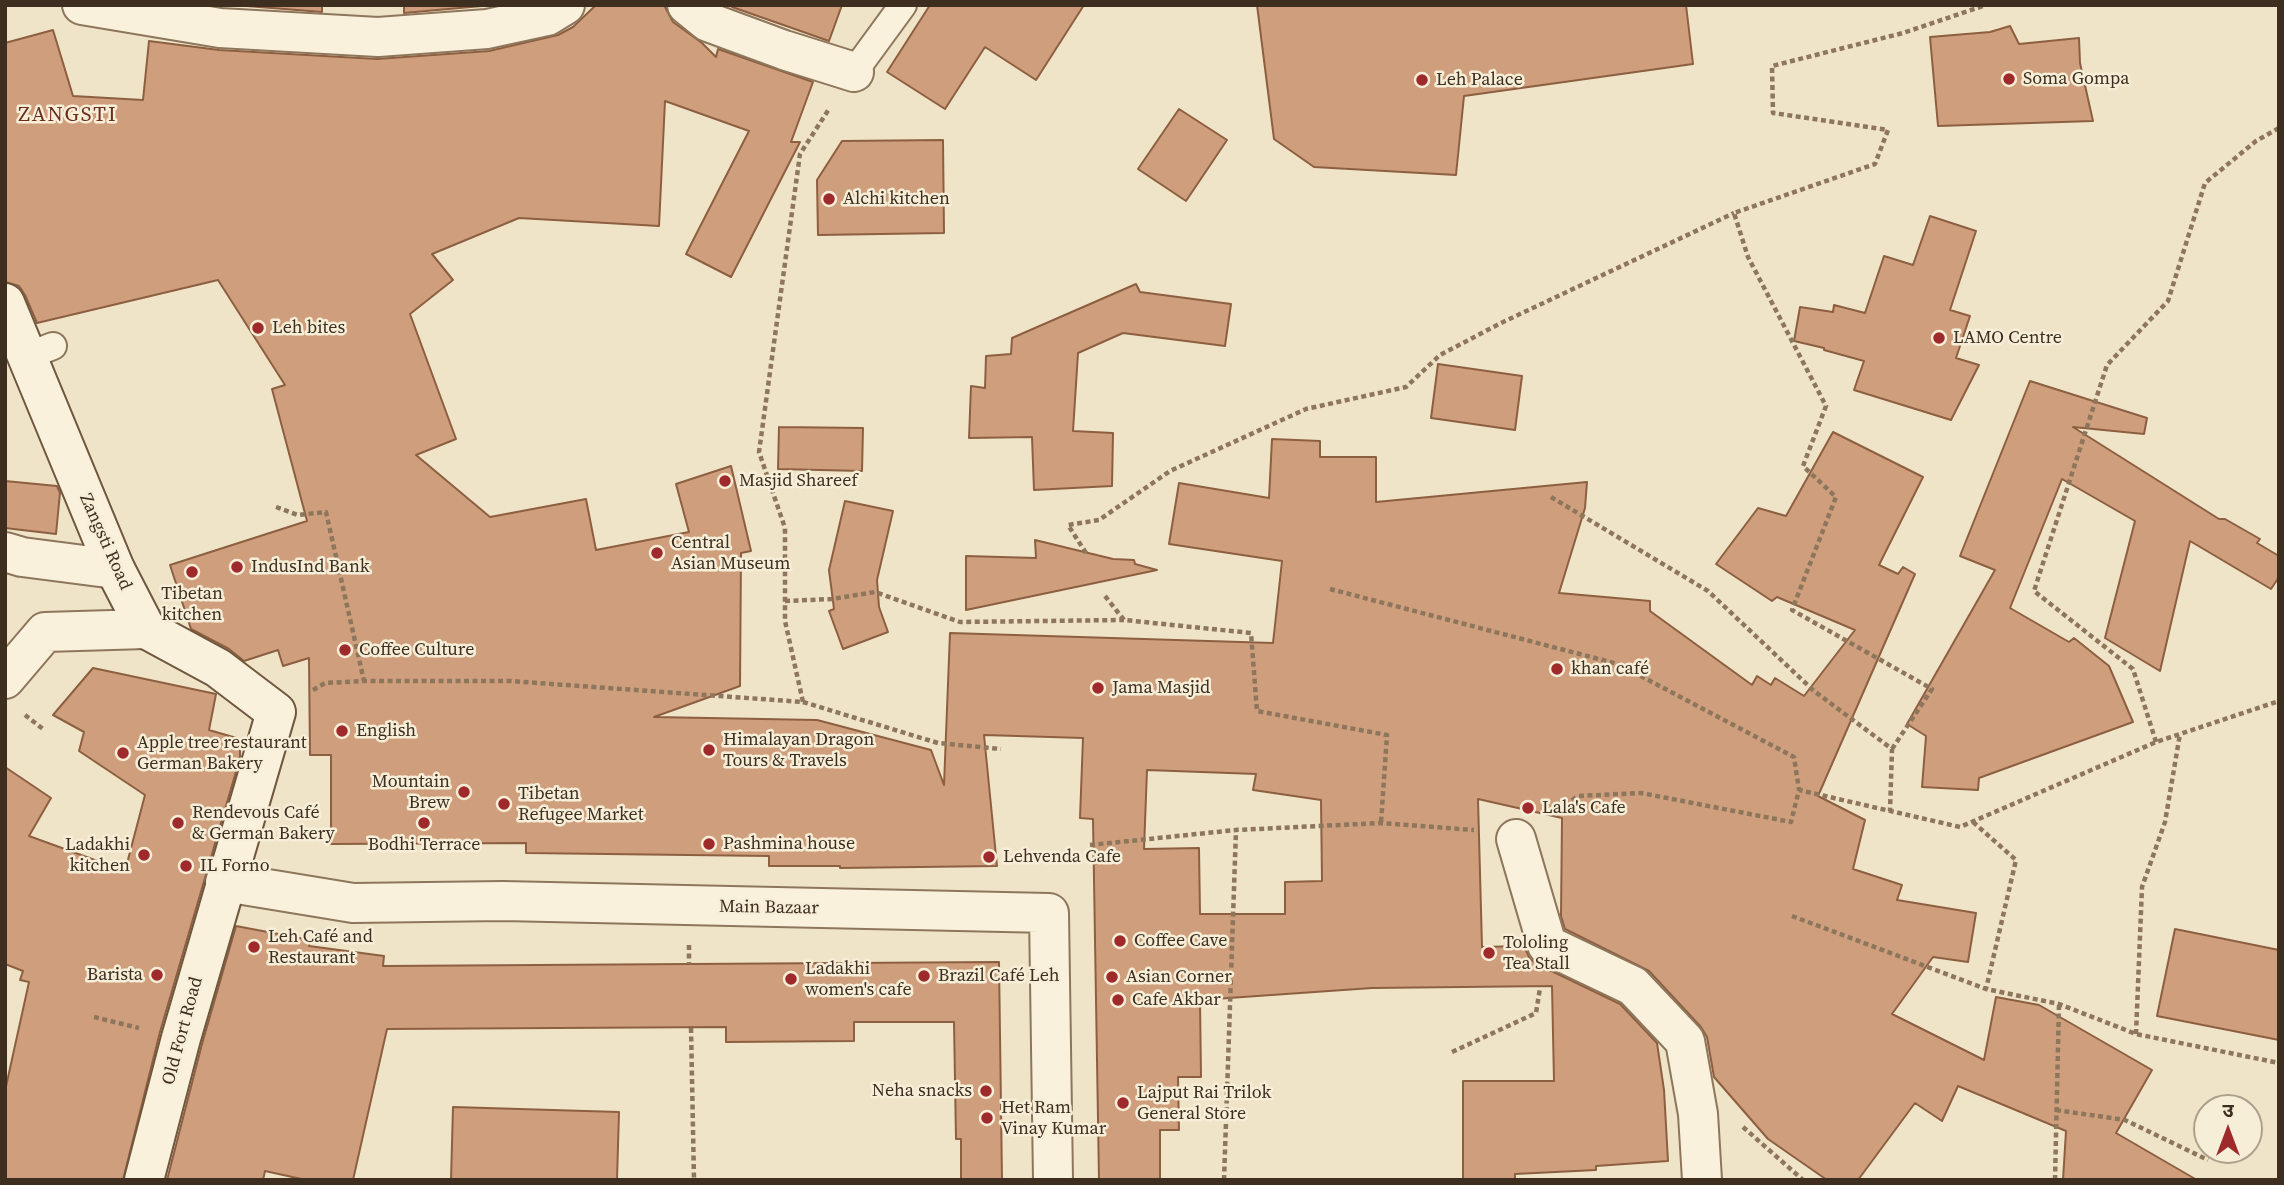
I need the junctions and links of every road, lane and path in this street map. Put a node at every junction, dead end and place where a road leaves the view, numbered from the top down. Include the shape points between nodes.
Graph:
1 (82, 5) edge
2 (565, 5) edge
3 (687, 5) edge
4 (903, 5) edge
5 (1986, 5) edge
6 (854, 72) junction
7 (2279, 128) edge
8 (1734, 213) junction
9 (5, 303) edge
10 (1551, 497) dead end
11 (276, 507) dead end
12 (5, 552) edge
13 (1086, 553) dead end
14 (115, 569) junction
15 (1330, 589) dead end
16 (1105, 596) dead end
17 (785, 601) junction
18 (1124, 620) junction
19 (146, 629) junction
20 (5, 679) edge
21 (364, 681) junction
22 (2279, 701) edge
23 (803, 702) junction
24 (276, 712) junction
25 (2180, 734) junction
26 (2156, 743) junction
27 (1001, 749) dead end
28 (1892, 749) junction
29 (1799, 790) junction
30 (1890, 811) junction
31 (1973, 822) junction
32 (1381, 824) junction
33 (1236, 830) junction
34 (1516, 839) junction
35 (1090, 845) dead end
36 (225, 882) junction
37 (1793, 916) dead end
38 (1547, 945) junction
39 (1986, 989) junction
40 (2059, 1003) junction
41 (691, 1028) dead end
42 (2136, 1034) junction
43 (1452, 1052) dead end
44 (2279, 1063) edge
45 (2056, 1110) junction
46 (1733, 1118) dead end
47 (2193, 1153) edge
48 (144, 1180) edge
49 (694, 1180) edge
50 (1053, 1180) edge
51 (1224, 1180) edge
52 (1702, 1180) edge
53 (1802, 1180) edge
54 (2055, 1180) edge

1 - 2 street via 220,27 378,37 487,29 547,16
3 - 6 street via 708,22
4 - 6 lane
5 - 8 path via 1903,33 1772,66 1773,113 1888,130 1875,164
6 - 17 path via 800,154 759,452 785,528
7 - 26 path via 2205,183 2168,301 2107,365 2034,591 2133,669
8 - 13 path via 1440,355 1406,387 1306,409 1170,471 1099,520 1069,525
8 - 28 path via 1748,257 1826,406 1803,466 1836,497 1793,610 1931,689
9 - 14 street, Zangsti Road via 40,351
10 - 28 path via 1708,591 1814,691
11 - 21 path via 298,515 326,512
12 - 14 street
14 - 19 street, Zangsti Road
15 - 29 path via 1618,664 1794,757
16 - 18 path
17 - 18 path via 875,592 960,622
17 - 23 path via 785,621
18 - 32 path via 1251,633 1257,711 1387,735
19 - 20 street via 45,632
19 - 24 street via 218,668
21 - 23 path via 510,681
21 - 24 path via 325,683
22 - 25 path
23 - 27 path via 937,743
24 - 36 street, Old Fort Road
25 - 26 path
25 - 42 path via 2165,822 2142,887
26 - 31 path
28 - 30 path
29 - 30 path
29 - 34 path via 1791,822 1641,793 1578,796
30 - 31 path via 1960,827
31 - 39 path via 2016,860
32 - 33 path
32 - 34 path via 1486,831
33 - 35 path
33 - 51 path
34 - 38 street
36 - 48 street, Old Fort Road
36 - 50 street, Main Bazaar via 353,903 503,901 1049,913
37 - 39 path
38 - 43 path via 1536,1013
38 - 52 street via 1633,986 1685,1041 1698,1114
39 - 40 path
40 - 42 path
40 - 45 path
41 - 49 path
42 - 44 path
45 - 47 path via 2125,1120
45 - 54 path
46 - 53 path

